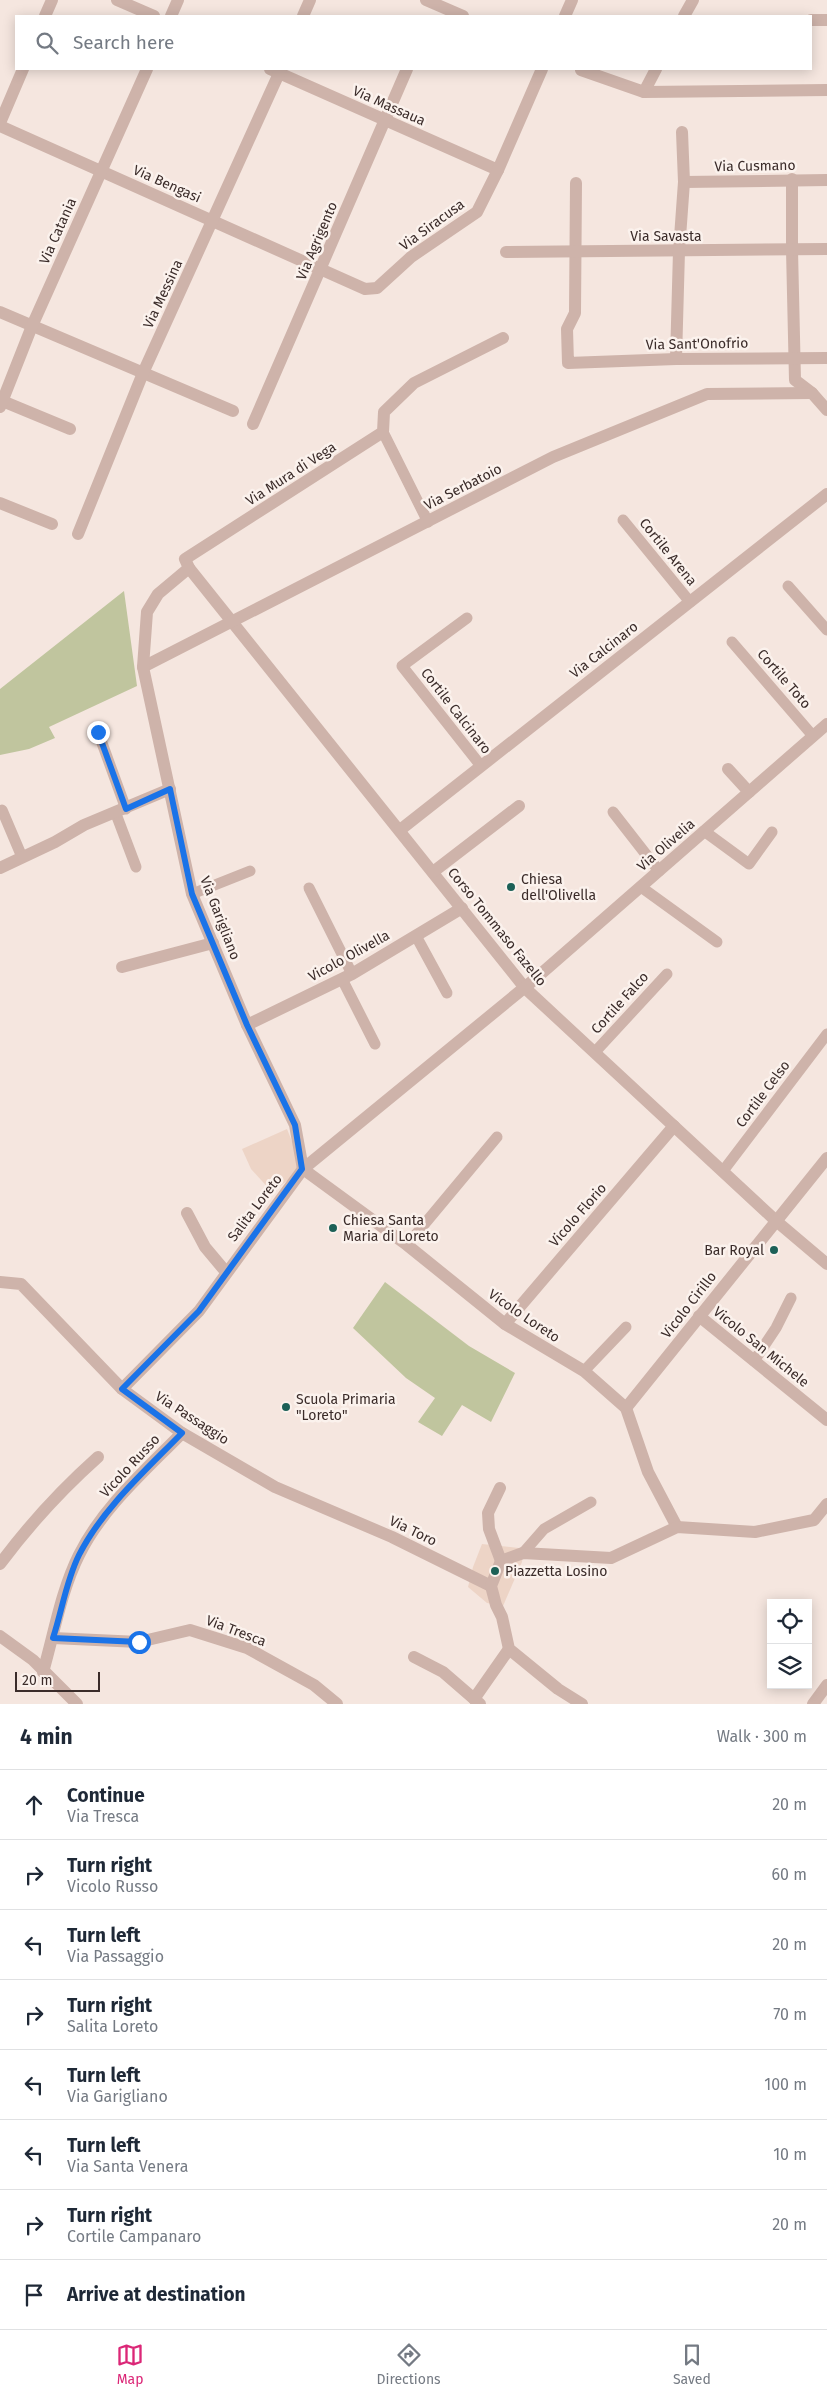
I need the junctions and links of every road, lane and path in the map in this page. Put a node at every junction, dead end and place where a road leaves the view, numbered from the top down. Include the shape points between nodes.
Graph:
1 (52, 0) edge
2 (117, 0) edge
3 (178, 0) edge
4 (310, 0) edge
5 (572, 0) edge
6 (693, 0) edge
7 (433, 5) edge
8 (45, 15) edge
9 (152, 15) edge
10 (171, 15) edge
11 (303, 15) edge
12 (460, 15) edge
13 (564, 15) edge
14 (685, 15) edge
15 (812, 20) edge
16 (827, 20) edge
17 (23, 70) edge
18 (148, 70) edge
19 (277, 70) edge
20 (407, 70) edge
21 (542, 70) edge
22 (581, 70) dead end
23 (655, 70) edge
24 (827, 90) edge
25 (644, 92) junction
26 (383, 120) junction
27 (0, 124) edge
28 (682, 132) dead end
29 (498, 170) junction
30 (101, 171) junction
31 (792, 179) junction
32 (827, 180) edge
33 (684, 182) junction
34 (576, 183) dead end
35 (213, 221) junction
36 (792, 250) junction
37 (827, 250) edge
38 (574, 251) junction
39 (679, 251) junction
40 (506, 252) dead end
41 (322, 269) junction
42 (0, 312) edge
43 (32, 326) junction
44 (503, 338) dead end
45 (794, 358) junction
46 (827, 358) edge
47 (676, 359) junction
48 (143, 372) junction
49 (812, 393) junction
50 (1, 403) edge
51 (827, 410) edge
52 (233, 411) dead end
53 (253, 424) dead end
54 (70, 429) dead end
55 (383, 432) junction
56 (827, 494) edge
57 (0, 503) edge
58 (623, 520) dead end
59 (428, 522) junction
60 (52, 524) dead end
61 (78, 534) dead end
62 (189, 568) junction
63 (788, 586) dead end
64 (690, 602) junction
65 (466, 618) dead end
66 (232, 623) junction
67 (827, 630) edge
68 (732, 642) dead end
69 (144, 667) junction
70 (822, 730) edge
71 (98, 732) dead end
72 (481, 766) junction
73 (728, 769) dead end
74 (170, 789) junction
75 (749, 792) junction
76 (519, 806) dead end
77 (2, 810) dead end
78 (121, 811) junction
79 (613, 812) dead end
80 (400, 830) junction
81 (704, 832) junction
82 (772, 832) dead end
83 (22, 858) junction
84 (136, 867) dead end
85 (0, 868) edge
86 (250, 871) dead end
87 (659, 871) junction
88 (433, 872) junction
89 (641, 887) junction
90 (309, 888) dead end
91 (192, 894) junction
92 (462, 908) junction
93 (416, 936) junction
94 (717, 942) dead end
95 (213, 943) junction
96 (122, 967) dead end
97 (667, 974) dead end
98 (347, 977) junction
99 (525, 988) junction
100 (447, 994) dead end
101 (247, 1025) junction
102 (827, 1034) edge
103 (375, 1044) dead end
104 (595, 1052) junction
105 (674, 1126) junction
106 (497, 1137) dead end
107 (827, 1158) edge
108 (302, 1169) junction
109 (723, 1171) junction
110 (188, 1213) dead end
111 (775, 1220) junction
112 (407, 1245) junction
113 (827, 1264) edge
114 (226, 1272) junction
115 (0, 1282) edge
116 (791, 1298) dead end
117 (699, 1316) junction
118 (504, 1324) junction
119 (626, 1327) dead end
120 (754, 1361) junction
121 (584, 1371) junction
122 (122, 1389) junction
123 (626, 1408) junction
124 (827, 1420) edge
125 (182, 1433) junction
126 (98, 1457) dead end
127 (500, 1488) dead end
128 (591, 1502) dead end
129 (827, 1504) edge
130 (343, 1516) joint
131 (677, 1526) junction
132 (523, 1554) junction
133 (501, 1561) junction
134 (0, 1564) edge
135 (491, 1586) junction
136 (0, 1636) edge
137 (53, 1638) junction
138 (509, 1649) junction
139 (414, 1657) dead end
140 (43, 1672) junction
141 (827, 1685) edge
142 (477, 1701) edge
143 (77, 1704) edge
144 (337, 1704) edge
145 (582, 1704) edge
146 (813, 1704) edge

1 - 8 street
2 - 9 street
3 - 10 street
4 - 11 street
5 - 13 street
6 - 14 street
7 - 12 street
15 - 16 street
17 - 27 street
18 - 30 street, Via Catania
19 - 26 street, Via Massaua
19 - 35 street, Via Messina
20 - 26 street, Via Agrigento
21 - 29 street, Via Siracusa
22 - 25 street
23 - 25 street
24 - 25 street
26 - 29 street, Via Massaua
26 - 41 street, Via Agrigento
27 - 30 street, Via Bengasi
28 - 33 street
29 - 41 street, Via Siracusa via 477,212 411,257 377,288 365,289
30 - 35 street, Via Bengasi
30 - 43 street, Via Catania
31 - 32 street, Via Cusmano
31 - 33 street, Via Cusmano
31 - 36 street
33 - 39 street
34 - 38 street
35 - 41 street, Via Bengasi
35 - 48 street, Via Messina
36 - 37 street, Via Savasta
36 - 39 street, Via Savasta
36 - 45 street
38 - 39 street, Via Savasta
38 - 40 street, Via Savasta
38 - 47 street, Via Sant'Onofrio via 574,313 567,329 568,363
39 - 47 street
41 - 53 street, Via Agrigento
42 - 43 street
43 - 48 street
43 - 50 street, Via Catania
44 - 55 street via 414,383 384,412
45 - 46 street, Via Sant'Onofrio
45 - 47 street, Via Sant'Onofrio
45 - 49 street via 795,380
48 - 52 street
48 - 61 street, Via Messina
49 - 51 street
49 - 59 street, Via Serbatoio via 707,394 554,457
50 - 54 street
55 - 59 lane
55 - 62 street, Via Mura di Vega via 185,559
56 - 64 street, Via Calcinaro
57 - 60 street
58 - 64 lane, Cortile Arena
59 - 66 street, Via Serbatoio
62 - 66 street, Corso Tommaso Fazello
62 - 69 street, Via Mura di Vega via 158,594 147,612
63 - 67 lane
64 - 72 street, Via Calcinaro
65 - 72 lane, Cortile Calcinaro via 402,666
66 - 69 street, Via Serbatoio
66 - 80 street, Corso Tommaso Fazello
68 - 70 lane, Cortile Toto
69 - 74 street, Via Garigliano
70 - 75 street, Via Olivelia
71 - 78 lane
72 - 80 street, Via Calcinaro
73 - 75 street
74 - 78 street
74 - 91 street, Via Garigliano
75 - 81 street, Via Olivelia
76 - 88 street
77 - 83 lane
78 - 83 street via 84,825
78 - 84 lane
79 - 87 lane
80 - 88 street, Corso Tommaso Fazello
81 - 82 lane via 749,864
81 - 87 street, Via Olivelia
83 - 85 street
86 - 91 lane
87 - 89 street, Via Olivelia
88 - 92 street, Corso Tommaso Fazello
89 - 94 lane
89 - 99 street, Via Olivelia
90 - 98 lane
91 - 95 street, Via Garigliano
92 - 93 street, Vicolo Olivella
92 - 99 street, Corso Tommaso Fazello
93 - 98 street, Vicolo Olivella
93 - 100 lane
95 - 96 street
95 - 101 street, Via Garigliano
97 - 104 lane, Cortile Falco
98 - 101 street, Vicolo Olivella
98 - 103 lane
99 - 104 street, Corso Tommaso Fazello
99 - 108 street, Salita Loreto
101 - 108 street, Via Garigliano via 295,1125
102 - 109 lane, Cortile Celso
104 - 105 street, Corso Tommaso Fazello
105 - 109 street, Corso Tommaso Fazello
105 - 118 street, Vicolo Florio
106 - 112 lane
107 - 111 street, Vicolo Cirillo
108 - 112 street, Vicolo Loreto
108 - 114 street, Salita Loreto
109 - 111 street, Corso Tommaso Fazello
110 - 114 street via 205,1248
111 - 113 street, Corso Tommaso Fazello
111 - 117 street, Vicolo Cirillo
112 - 118 street, Vicolo Loreto
114 - 122 street, Salita Loreto via 199,1311
115 - 122 street, Via Passaggio via 21,1284
116 - 120 lane
117 - 120 street, Vicolo San Michele
117 - 123 street, Vicolo Cirillo
118 - 121 street, Vicolo Loreto
119 - 121 lane
120 - 124 street, Vicolo San Michele
121 - 123 street, Vicolo Loreto
122 - 125 street, Via Passaggio
123 - 131 street, Vicolo Loreto via 648,1472
125 - 130 street, Via Passaggio via 275,1487
125 - 137 street, Vicolo Russo via 106,1515 79,1554
126 - 134 street via 27,1527
127 - 133 street via 488,1513 489,1529
128 - 132 lane via 544,1529
129 - 131 street via 814,1520 755,1532
130 - 135 street, Via Toro
131 - 132 street via 611,1558
132 - 133 street
133 - 135 street
135 - 138 street
136 - 140 street via 33,1660
137 - 140 street, Vicolo Russo
137 - 144 street, Via Tresca via 139,1642 190,1630 246,1648 314,1685
138 - 142 street
138 - 145 street
139 - 142 street via 443,1672
140 - 143 street
141 - 146 street

